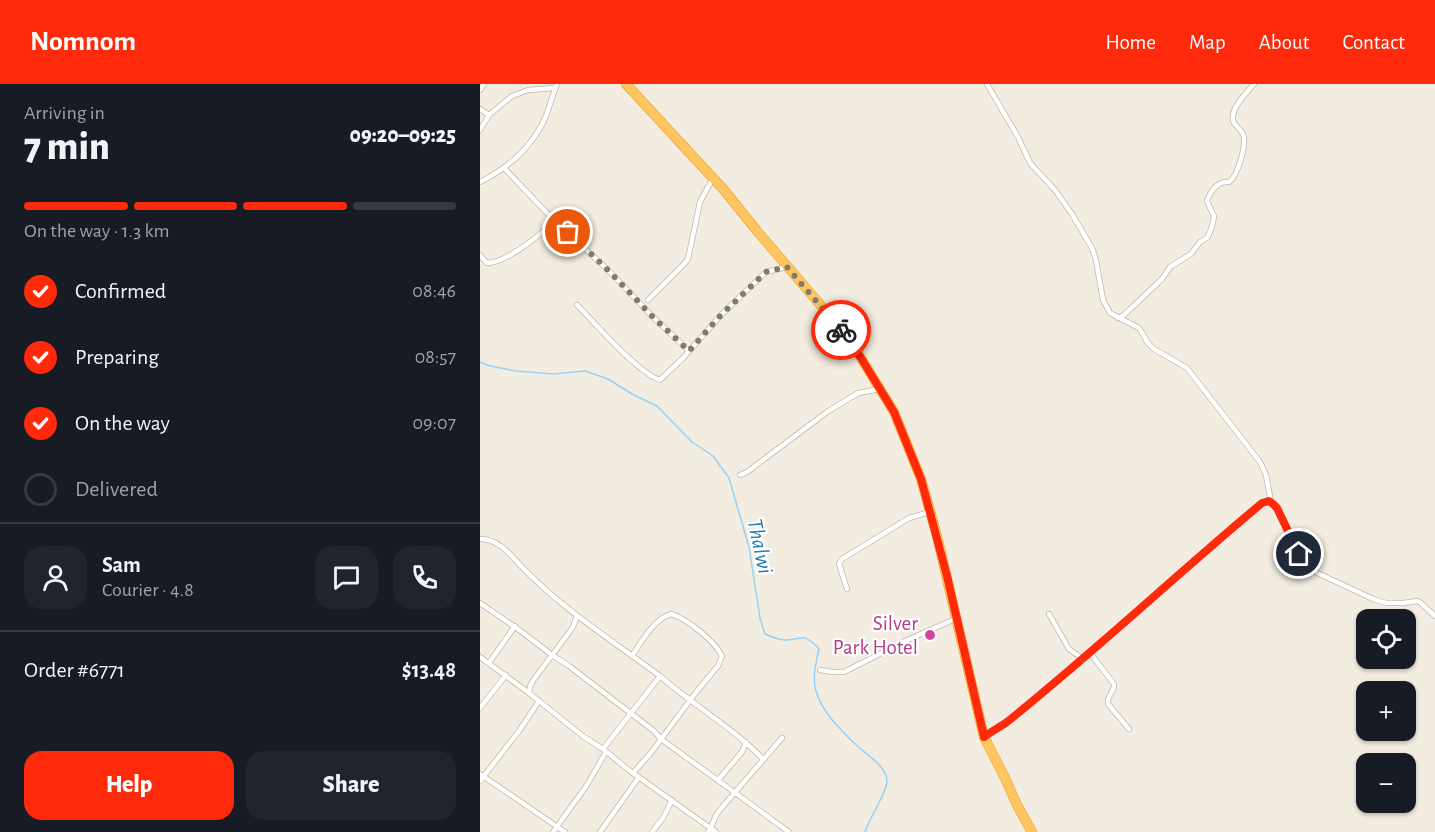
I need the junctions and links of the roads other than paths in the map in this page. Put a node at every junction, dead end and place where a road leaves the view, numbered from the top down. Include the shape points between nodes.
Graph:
1 (484, 84) edge
2 (626, 84) edge
3 (987, 84) edge
4 (1254, 84) edge
5 (556, 86) edge
6 (480, 90) edge
7 (480, 109) edge
8 (489, 115) junction
9 (480, 130) edge
10 (504, 168) junction
11 (713, 178) junction
12 (480, 182) edge
13 (556, 221) junction
14 (480, 255) edge
15 (787, 267) junction
16 (648, 300) dead end
17 (577, 305) dead end
18 (1118, 318) junction
19 (689, 351) junction
20 (880, 389) junction
21 (740, 475) dead end
22 (1271, 502) junction
23 (930, 512) junction
24 (480, 539) edge
25 (847, 589) dead end
26 (480, 603) edge
27 (1049, 614) dead end
28 (577, 616) junction
29 (1435, 616) edge
30 (958, 618) junction
31 (515, 626) junction
32 (1090, 653) junction
33 (552, 655) junction
34 (632, 656) junction
35 (480, 657) edge
36 (1083, 659) junction
37 (489, 663) junction
38 (820, 670) dead end
39 (506, 675) junction
40 (660, 676) junction
41 (529, 693) junction
42 (690, 700) junction
43 (539, 701) junction
44 (480, 708) edge
45 (630, 714) junction
46 (1129, 729) dead end
47 (984, 737) junction
48 (782, 738) dead end
49 (661, 739) junction
50 (746, 742) junction
51 (605, 750) junction
52 (764, 759) junction
53 (633, 773) junction
54 (482, 775) edge
55 (639, 777) junction
56 (718, 780) junction
57 (480, 781) edge
58 (735, 793) junction
59 (672, 800) junction
60 (557, 826) junction
61 (712, 831) edge
62 (553, 832) edge
63 (565, 832) edge
64 (600, 832) edge
65 (652, 832) edge
66 (789, 832) edge
67 (1032, 832) edge

1 - 6 street
2 - 11 highway
3 - 18 street via 1030,163 1055,190 1092,248 1103,300
4 - 18 street via 1232,117 1244,139 1240,166 1234,179 1218,184 1209,195 1207,201 1214,216 1207,238 1170,267
5 - 8 street via 517,93
5 - 10 street via 534,138
7 - 8 street
8 - 9 street
10 - 12 street
10 - 13 street
11 - 15 highway
11 - 16 street via 700,202 688,259
13 - 14 street via 524,246 496,261 487,263
13 - 19 street
15 - 19 street via 766,272
15 - 20 highway via 849,340
17 - 19 street via 657,380
18 - 22 street via 1138,328 1154,349 1187,368 1260,462
20 - 21 street via 858,393 835,407
20 - 23 highway via 903,434
22 - 29 street via 1311,570 1386,603 1417,601
22 - 32 street via 1262,503
23 - 25 street via 909,518 842,559 839,564
23 - 30 highway
24 - 28 street via 502,548
26 - 31 street
27 - 36 street via 1069,649
28 - 33 street
28 - 34 street
30 - 38 street via 844,672
30 - 47 highway
31 - 33 street
31 - 37 street
32 - 36 street
32 - 46 street via 1114,684 1108,704
33 - 41 street
33 - 45 street
34 - 40 street
34 - 42 street via 664,617 672,614 687,621 722,656
35 - 37 street
36 - 47 street
37 - 39 street
39 - 41 street
39 - 44 street
40 - 42 street
40 - 45 street
41 - 43 street
42 - 49 street
42 - 50 street
43 - 51 street
43 - 54 street
45 - 49 street
45 - 51 street
47 - 67 highway
48 - 52 street
49 - 53 street
49 - 56 street
50 - 52 street
50 - 56 street
51 - 53 street
51 - 60 street via 587,785
52 - 58 street
53 - 55 street
54 - 57 street
54 - 60 street
55 - 59 street
55 - 64 street
56 - 58 street
58 - 61 street via 715,816
58 - 66 street
59 - 61 street
59 - 65 street
60 - 62 street
60 - 63 street

